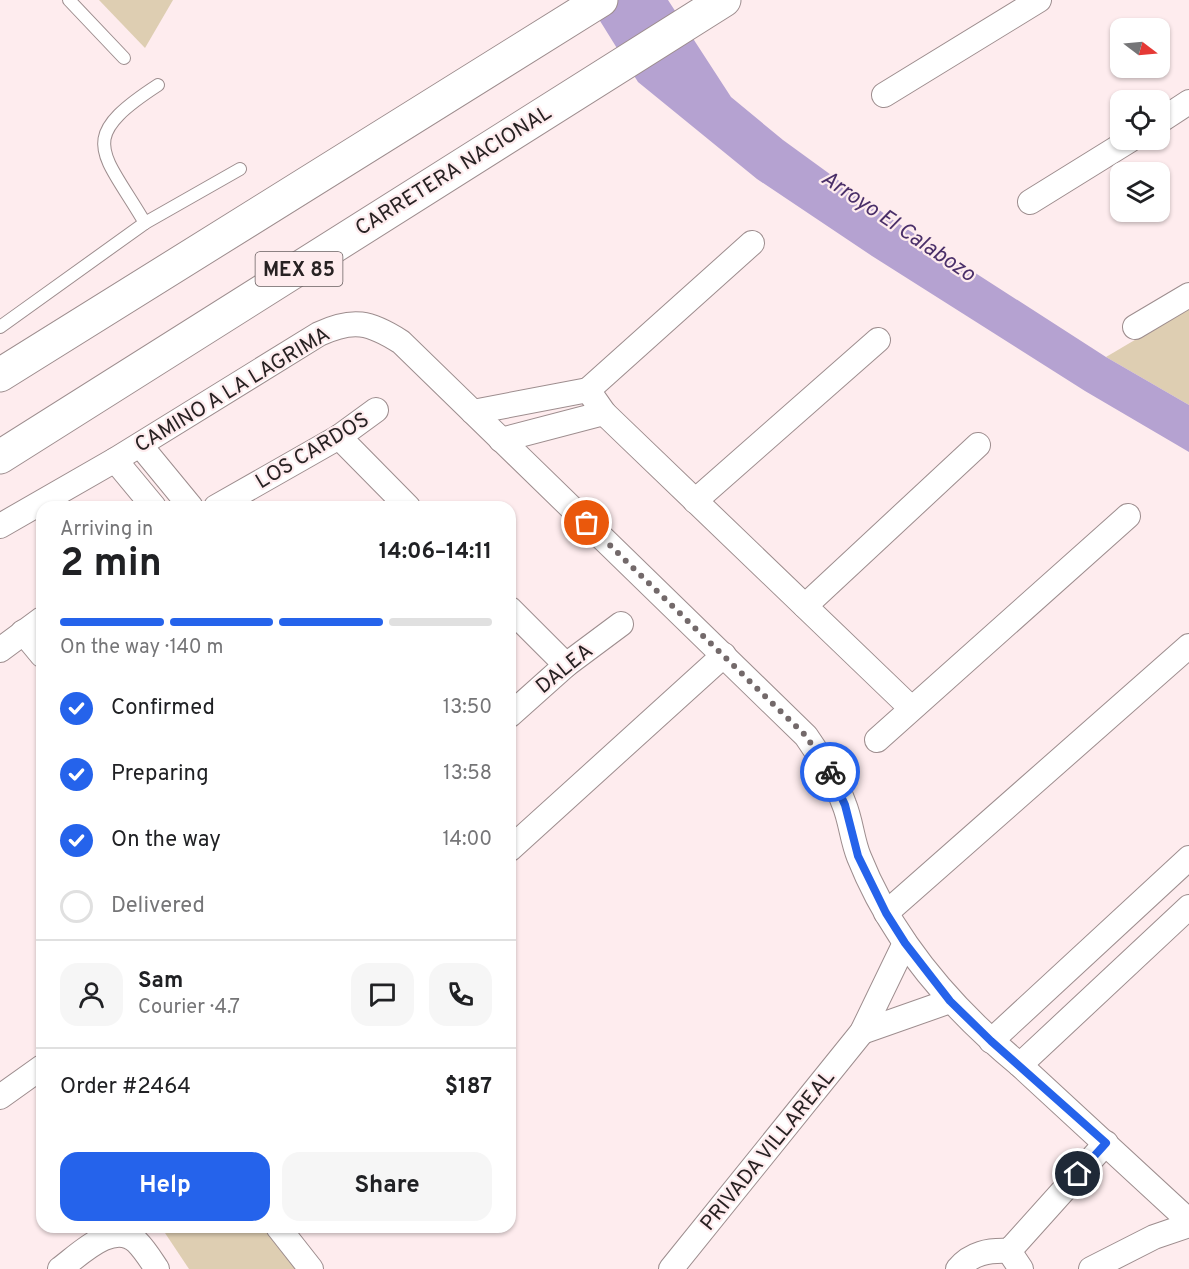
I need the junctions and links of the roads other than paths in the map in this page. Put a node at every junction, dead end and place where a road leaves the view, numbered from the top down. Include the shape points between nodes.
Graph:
1 (69, 0) edge
2 (601, 0) edge
3 (1039, 0) edge
4 (718, 4) edge
5 (124, 58) dead end
6 (158, 85) dead end
7 (884, 95) dead end
8 (1189, 102) edge
9 (1170, 114) edge
10 (1114, 150) edge
11 (240, 169) dead end
12 (1030, 202) dead end
13 (145, 223) junction
14 (753, 243) dead end
15 (1189, 295) edge
16 (0, 327) edge
17 (1135, 327) dead end
18 (878, 340) dead end
19 (0, 375) edge
20 (588, 390) junction
21 (376, 410) dead end
22 (473, 412) junction
23 (604, 413) junction
24 (339, 437) junction
25 (501, 440) junction
26 (140, 445) junction
27 (978, 445) dead end
28 (0, 457) edge
29 (115, 460) junction
30 (44, 501) edge
31 (149, 501) edge
32 (186, 501) edge
33 (227, 501) edge
34 (402, 501) edge
35 (695, 501) junction
36 (36, 505) edge
37 (1128, 516) dead end
38 (0, 526) edge
39 (805, 606) junction
40 (516, 615) edge
41 (621, 624) dead end
42 (32, 626) edge
43 (1189, 646) edge
44 (0, 650) edge
45 (724, 655) junction
46 (566, 664) junction
47 (911, 708) junction
48 (516, 710) edge
49 (877, 740) dead end
50 (516, 843) edge
51 (1189, 858) edge
52 (1189, 908) edge
53 (886, 913) junction
54 (905, 943) junction
55 (1092, 947) junction
56 (1117, 973) junction
57 (1041, 994) junction
58 (950, 1001) junction
59 (1067, 1020) junction
60 (862, 1032) junction
61 (991, 1041) junction
62 (1020, 1065) junction
63 (36, 1071) edge
64 (0, 1097) edge
65 (1106, 1143) junction
66 (1189, 1223) edge
67 (283, 1233) edge
68 (1015, 1260) edge
69 (60, 1269) edge
70 (157, 1269) edge
71 (311, 1269) edge
72 (671, 1269) edge
73 (958, 1269) edge
74 (1091, 1269) edge

1 - 5 lane
2 - 19 highway, MEX 85
3 - 7 street
4 - 28 highway, CARRETERA NACIONAL / MEX 85
6 - 13 lane via 127,105 109,125 103,140 106,156
8 - 9 street
10 - 12 street
11 - 13 lane
13 - 16 lane
14 - 20 street
15 - 17 street
18 - 35 street
20 - 22 street
20 - 23 street
21 - 24 street, LOS CARDOS
22 - 25 street, CAMINO A LA LAGRIMA
22 - 26 street, CAMINO A LA LAGRIMA via 401,342 384,331 351,323 320,334
23 - 25 street
23 - 35 street
24 - 33 street, LOS CARDOS
24 - 34 street
25 - 45 street, CAMINO A LA LAGRIMA
26 - 29 street, CAMINO A LA LAGRIMA
26 - 32 street
27 - 39 street
29 - 30 street, CAMINO A LA LAGRIMA
29 - 31 street
35 - 39 street
36 - 38 street, CAMINO A LA LAGRIMA
37 - 47 street
39 - 47 street
40 - 46 street
41 - 46 street, DALEA
42 - 44 street
43 - 53 street
45 - 50 street
45 - 53 street, CAMINO A LA LAGRIMA via 806,736 829,770 845,805 858,856
46 - 48 street, DALEA
47 - 49 street
51 - 55 street
52 - 56 street
53 - 54 street, CAMINO A LA LAGRIMA
54 - 58 street, CAMINO A LA LAGRIMA
54 - 60 street, PRIVADA VILLAREAL
55 - 56 street
55 - 57 street
56 - 59 street
57 - 59 street
57 - 61 street
58 - 60 street
58 - 61 street, CAMINO A LA LAGRIMA
59 - 62 street
60 - 72 street, PRIVADA VILLAREAL
61 - 62 street, CAMINO A LA LAGRIMA
62 - 65 street, CAMINO A LA LAGRIMA
63 - 64 street
65 - 66 street, CAMINO A LA LAGRIMA
65 - 68 street
66 - 74 street
67 - 71 street
68 - 73 street via 990,1250 972,1256
69 - 70 street via 114,1234 137,1241

